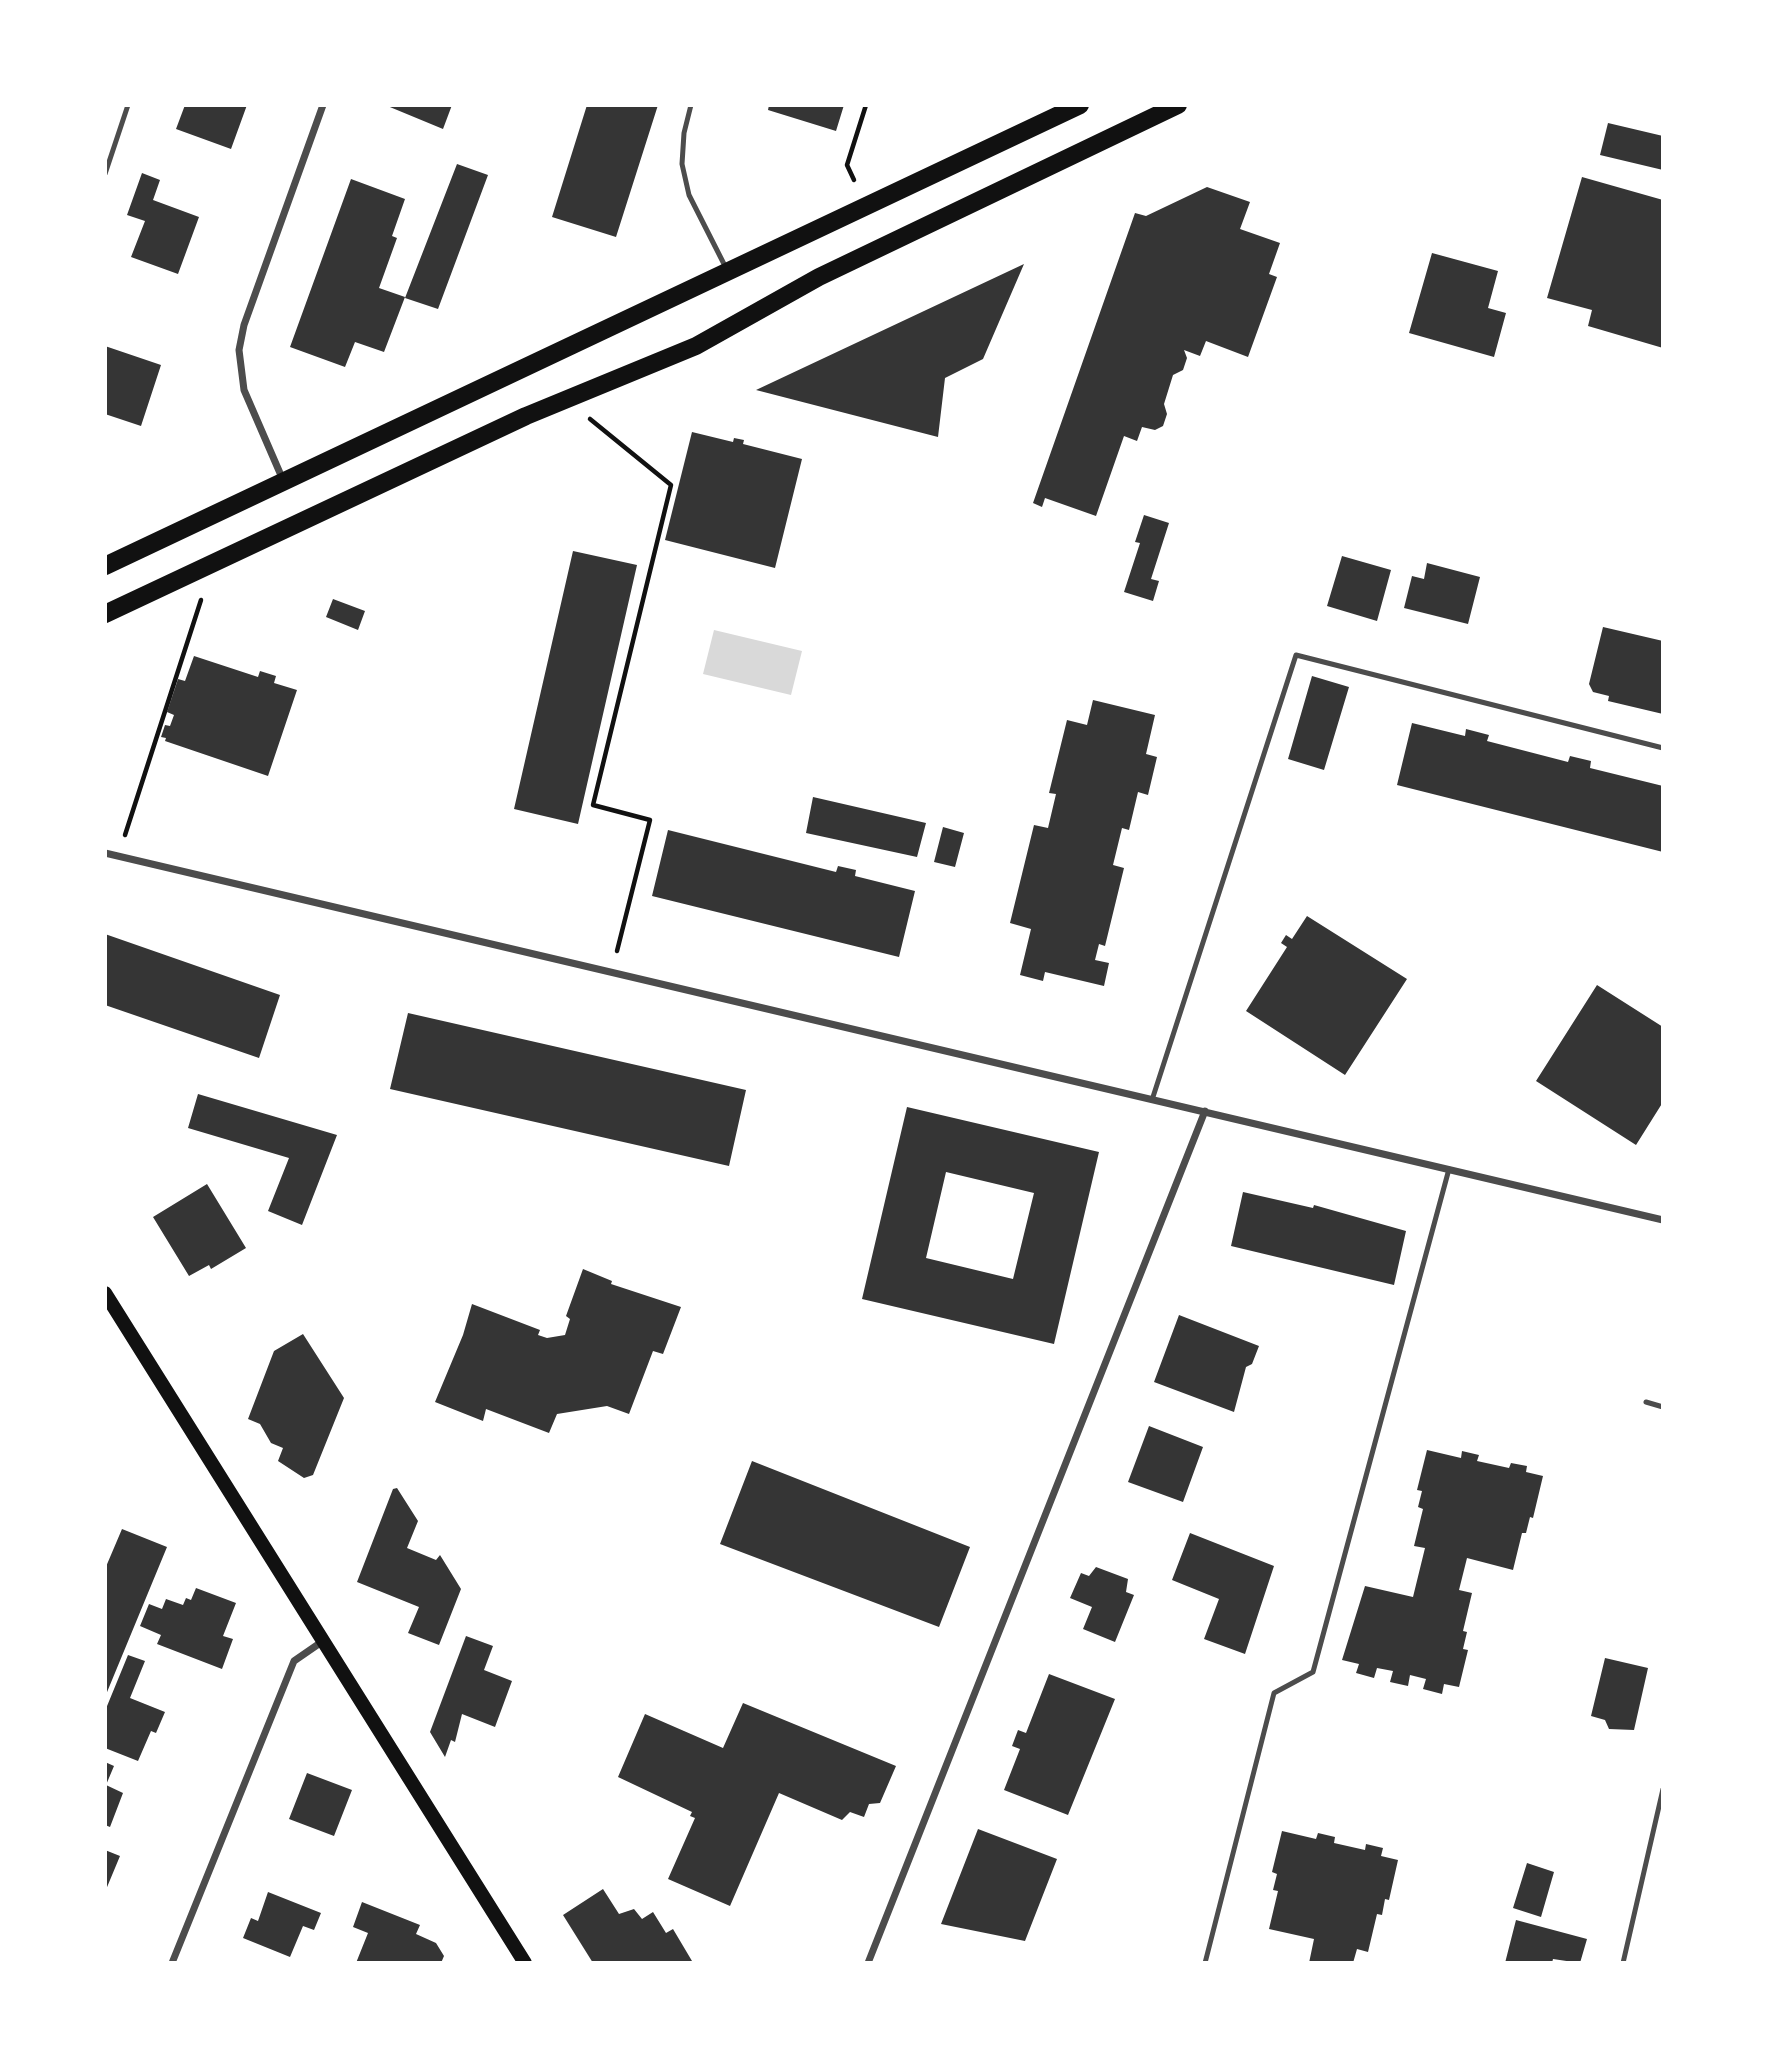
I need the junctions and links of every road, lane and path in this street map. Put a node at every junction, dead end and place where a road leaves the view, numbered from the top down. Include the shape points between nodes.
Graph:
1 (128, 105) edge
2 (323, 105) edge
3 (691, 105) edge
4 (866, 105) edge
5 (1080, 105) edge
6 (1178, 105) edge
7 (105, 174) edge
8 (867, 206) junction
9 (729, 274) junction
10 (565, 399) junction
11 (283, 481) junction
12 (214, 563) junction
13 (105, 566) edge
14 (105, 614) edge
15 (1663, 748) edge
16 (105, 853) edge
17 (118, 856) junction
18 (612, 973) junction
19 (1152, 1100) junction
20 (1205, 1111) junction
21 (1449, 1170) junction
22 (1663, 1220) edge
23 (105, 1293) edge
24 (1646, 1402) dead end
25 (1663, 1407) edge
26 (324, 1640) junction
27 (1663, 1789) edge
28 (172, 1963) edge
29 (525, 1963) edge
30 (868, 1963) edge
31 (1205, 1963) edge
32 (1623, 1963) edge

1 - 7 lane
2 - 11 street via 239,350 244,390
3 - 9 lane via 682,164 689,195
4 - 8 path via 847,165
5 - 8 main road
6 - 10 main road via 819,277 718,335 649,368
8 - 9 main road
9 - 11 main road
10 - 12 main road
10 - 18 path via 671,485 593,804 650,820
11 - 13 main road
12 - 14 main road
12 - 17 path
15 - 19 lane via 1296,655
16 - 17 street
17 - 18 street
18 - 19 street
19 - 20 street
20 - 21 street
20 - 30 street
21 - 22 street
21 - 31 lane via 1313,1672 1274,1693
23 - 26 main road
24 - 25 lane
26 - 28 street via 295,1661
26 - 29 main road
27 - 32 lane

